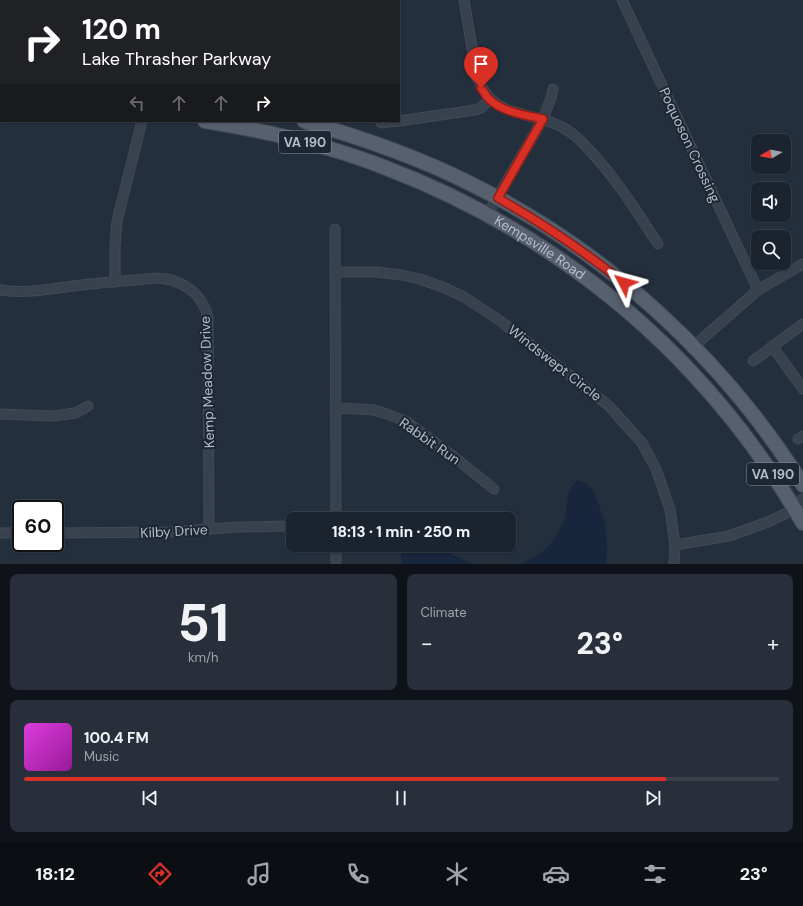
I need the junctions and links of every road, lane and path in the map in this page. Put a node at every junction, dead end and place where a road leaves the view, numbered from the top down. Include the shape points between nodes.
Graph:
1 (464, 0) edge
2 (622, 0) edge
3 (552, 89) dead end
4 (490, 99) junction
5 (543, 119) junction
6 (400, 121) edge
7 (142, 122) edge
8 (210, 122) edge
9 (307, 122) edge
10 (390, 122) edge
11 (381, 123) dead end
12 (498, 198) junction
13 (487, 215) junction
14 (335, 229) dead end
15 (658, 244) dead end
16 (803, 264) edge
17 (335, 272) junction
18 (115, 282) junction
19 (0, 290) edge
20 (758, 290) junction
21 (803, 324) edge
22 (694, 346) junction
23 (772, 346) junction
24 (753, 361) dead end
25 (803, 389) edge
26 (88, 406) dead end
27 (336, 408) junction
28 (0, 414) edge
29 (803, 485) edge
30 (494, 489) dead end
31 (800, 506) edge
32 (336, 512) edge
33 (803, 523) edge
34 (286, 526) edge
35 (209, 530) junction
36 (0, 533) edge
37 (12, 533) edge
38 (64, 533) edge
39 (675, 545) junction
40 (336, 552) edge
41 (336, 564) edge
42 (674, 564) edge

1 - 4 street via 477,78
2 - 20 street, Poquoson Crossing
3 - 5 street
4 - 5 street via 518,114
4 - 6 street via 475,110
5 - 12 street
5 - 15 street via 575,134 606,168
7 - 18 street via 117,221
8 - 13 main road, Kempsville Road / VA 190 via 296,139 356,157 443,192
9 - 12 main road, Kempsville Road / VA 190 via 408,156
10 - 11 street
12 - 13 street
12 - 22 main road, Kempsville Road / VA 190 via 560,236 605,268
13 - 31 main road, Kempsville Road / VA 190 via 578,272 649,330 694,375
14 - 17 street
16 - 20 street
17 - 27 street
17 - 39 street, Windswept Circle via 402,275 445,288 464,297 499,320 609,406 642,443 656,469 670,509
18 - 19 street, Kemp Meadow Drive via 24,292
18 - 35 street, Kemp Meadow Drive via 162,278 174,281 188,287 206,311
20 - 22 street
21 - 23 street
22 - 29 main road, Kempsville Road / VA 190 via 756,417
23 - 24 street
23 - 25 street
26 - 28 street via 76,412 53,416
27 - 30 street, Rabbit Run via 374,410 407,422
27 - 32 street
31 - 33 main road, Kempsville Road / VA 190
31 - 39 street via 768,522 729,536
34 - 35 street, Kilby Drive
35 - 38 street, Kilby Drive
36 - 37 street
39 - 42 street, Windswept Circle
40 - 41 street

